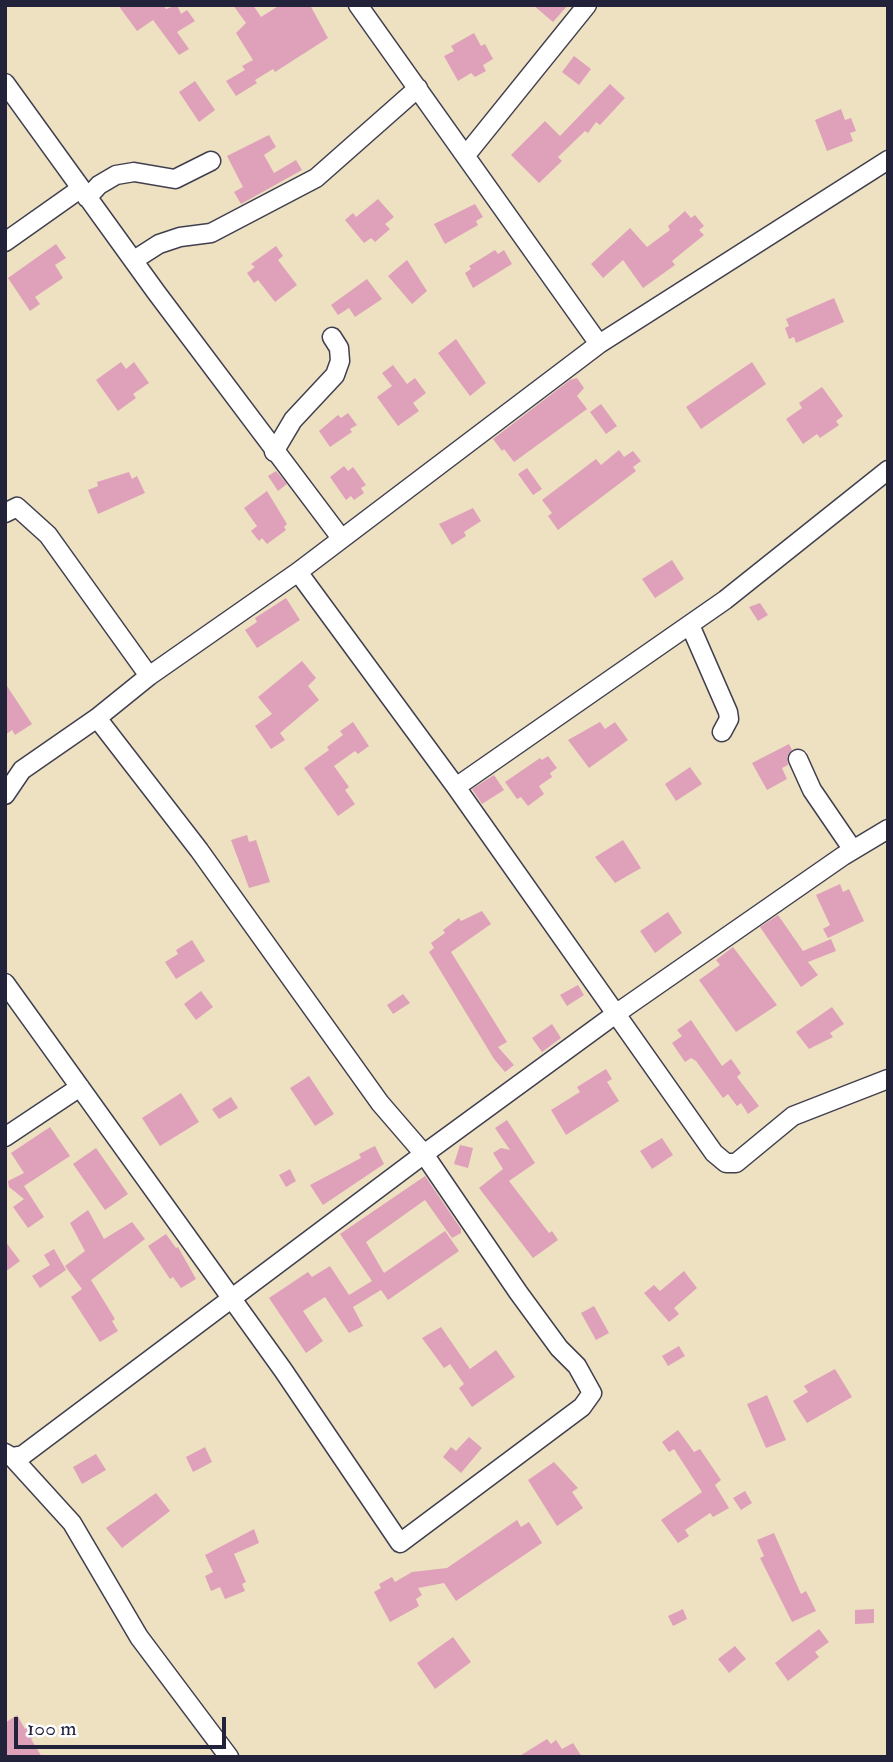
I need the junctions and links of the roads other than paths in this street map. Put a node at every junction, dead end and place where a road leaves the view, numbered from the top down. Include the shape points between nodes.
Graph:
1 (358, 5) edge
2 (587, 5) edge
3 (5, 83) edge
4 (418, 88) junction
5 (467, 155) junction
6 (888, 160) edge
7 (211, 161) dead end
8 (84, 194) junction
9 (5, 242) edge
10 (134, 260) junction
11 (332, 337) dead end
12 (599, 344) junction
13 (274, 452) junction
14 (888, 470) edge
15 (5, 513) edge
16 (341, 538) junction
17 (298, 572) junction
18 (690, 625) junction
19 (149, 676) junction
20 (97, 718) junction
21 (722, 732) dead end
22 (798, 759) dead end
23 (456, 787) junction
24 (5, 795) edge
25 (888, 829) edge
26 (853, 850) junction
27 (5, 983) edge
28 (617, 1013) junction
29 (888, 1079) edge
30 (80, 1087) junction
31 (5, 1137) edge
32 (424, 1154) junction
33 (230, 1299) junction
34 (8, 1455) edge
35 (229, 1757) edge

1 - 4 street
2 - 5 street
3 - 8 street
4 - 5 street
4 - 10 street via 316,178 211,233 159,244
5 - 12 street
6 - 12 street
7 - 8 street via 174,179 134,172 116,175
8 - 9 street
8 - 10 street
10 - 13 street
11 - 13 street via 339,348 335,375 293,420
12 - 16 street
13 - 16 street
14 - 18 street
15 - 19 street via 17,507 48,535
16 - 17 street
17 - 19 street
17 - 23 street
18 - 21 street via 728,712
18 - 23 street
19 - 20 street
20 - 24 street via 22,771
20 - 32 street via 199,850 380,1103
22 - 26 street via 812,790
23 - 28 street
25 - 26 street
26 - 28 street
27 - 30 street
28 - 29 street via 714,1153 726,1163 736,1163 793,1116
28 - 32 street
30 - 31 street
30 - 33 street
32 - 33 street
32 - 33 street via 592,1393 582,1407 446,1510 400,1543
33 - 34 street via 23,1455
34 - 35 street via 72,1522 139,1637

